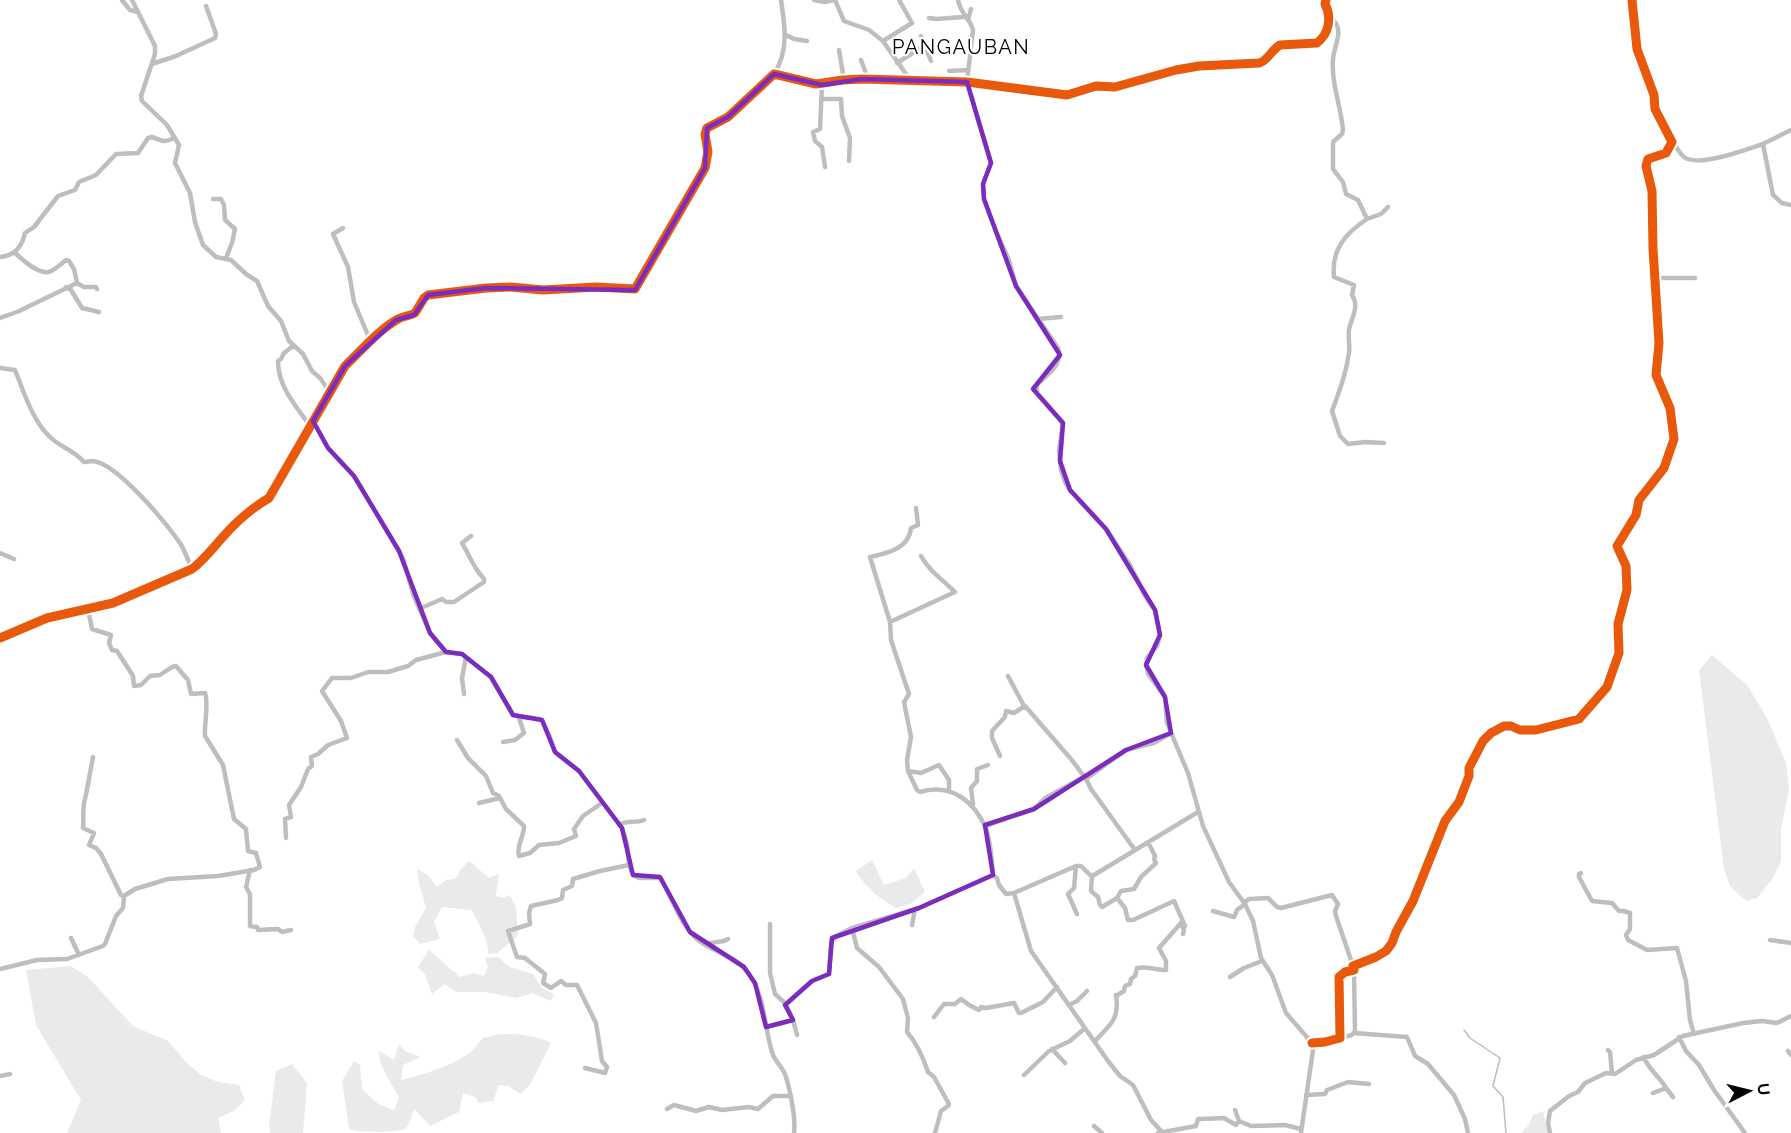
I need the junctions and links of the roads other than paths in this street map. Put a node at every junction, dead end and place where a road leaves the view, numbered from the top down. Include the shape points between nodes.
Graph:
1 (122, 0) edge
2 (132, 0) edge
3 (781, 0) edge
4 (814, 0) edge
5 (835, 0) edge
6 (899, 0) edge
7 (958, 0) edge
8 (1326, 0) edge
9 (1632, 0) edge
10 (206, 6) dead end
11 (971, 9) dead end
12 (138, 12) junction
13 (929, 18) dead end
14 (966, 19) junction
15 (1329, 19) junction
16 (786, 35) junction
17 (921, 36) dead end
18 (807, 41) dead end
19 (883, 41) junction
20 (925, 45) junction
21 (839, 50) dead end
22 (861, 60) dead end
23 (931, 61) dead end
24 (897, 63) junction
25 (152, 64) junction
26 (968, 70) junction
27 (949, 71) dead end
28 (774, 74) junction
29 (868, 79) junction
30 (844, 80) junction
31 (910, 80) junction
32 (967, 82) junction
33 (822, 85) junction
34 (821, 99) junction
35 (1791, 130) edge
36 (173, 138) junction
37 (1672, 142) junction
38 (1763, 144) junction
39 (849, 161) dead end
40 (825, 167) dead end
41 (213, 199) dead end
42 (1791, 205) edge
43 (1389, 207) dead end
44 (1367, 219) junction
45 (343, 228) dead end
46 (14, 252) junction
47 (0, 257) edge
48 (226, 258) junction
49 (1655, 278) junction
50 (1695, 278) dead end
51 (77, 283) junction
52 (66, 287) junction
53 (97, 289) dead end
54 (99, 312) dead end
55 (1061, 316) dead end
56 (0, 318) edge
57 (1038, 319) junction
58 (370, 340) junction
59 (293, 346) junction
60 (0, 368) edge
61 (329, 391) junction
62 (313, 420) junction
63 (310, 426) junction
64 (1384, 443) dead end
65 (916, 508) dead end
66 (471, 536) dead end
67 (0, 553) edge
68 (921, 556) dead end
69 (14, 559) dead end
70 (192, 569) junction
71 (88, 609) junction
72 (419, 609) junction
73 (890, 622) junction
74 (0, 639) edge
75 (446, 651) junction
76 (466, 657) junction
77 (1008, 676) dead end
78 (464, 694) dead end
79 (1024, 706) junction
80 (519, 718) junction
81 (1171, 733) junction
82 (457, 740) dead end
83 (503, 742) dead end
84 (1000, 756) dead end
85 (93, 757) dead end
86 (988, 765) dead end
87 (908, 771) junction
88 (1085, 778) junction
89 (949, 790) junction
90 (500, 798) junction
91 (479, 803) dead end
92 (603, 803) junction
93 (971, 806) junction
94 (1198, 812) junction
95 (644, 820) dead end
96 (619, 825) junction
97 (984, 826) junction
98 (286, 838) dead end
99 (1148, 842) junction
100 (1136, 850) junction
101 (629, 866) junction
102 (1076, 866) junction
103 (250, 870) junction
104 (1581, 873) dead end
105 (993, 875) junction
106 (1092, 875) junction
107 (1014, 893) junction
108 (124, 896) junction
109 (1117, 898) junction
110 (1245, 904) junction
111 (915, 909) junction
112 (1213, 911) dead end
113 (1077, 914) dead end
114 (770, 924) dead end
115 (912, 925) dead end
116 (852, 928) junction
117 (291, 930) dead end
118 (71, 938) dead end
119 (728, 939) dead end
120 (1770, 940) dead end
121 (1791, 943) edge
122 (704, 944) junction
123 (79, 955) junction
124 (1262, 961) junction
125 (1354, 968) junction
126 (0, 969) edge
127 (1230, 977) dead end
128 (1057, 987) junction
129 (1087, 991) dead end
130 (786, 1004) junction
131 (1068, 1005) junction
132 (1791, 1016) edge
133 (934, 1017) dead end
134 (793, 1020) junction
135 (766, 1027) junction
136 (1085, 1028) junction
137 (1354, 1034) junction
138 (1694, 1034) junction
139 (797, 1035) dead end
140 (1679, 1037) junction
141 (1340, 1038) junction
142 (1095, 1041) junction
143 (1312, 1043) junction
144 (1052, 1049) junction
145 (1608, 1050) dead end
146 (1644, 1057) junction
147 (1065, 1064) dead end
148 (585, 1068) dead end
149 (1612, 1073) junction
150 (10, 1074) dead end
151 (1024, 1075) dead end
152 (0, 1076) edge
153 (1369, 1084) dead end
154 (1666, 1088) junction
155 (1653, 1093) dead end
156 (1306, 1095) junction
157 (789, 1096) junction
158 (1672, 1098) dead end
159 (667, 1109) dead end
160 (1235, 1110) dead end
161 (1239, 1121) junction
162 (1094, 1126) dead end
163 (1301, 1131) edge
164 (794, 1133) edge
165 (935, 1133) edge
166 (1102, 1133) edge
167 (1158, 1133) edge
168 (1163, 1133) edge
169 (1468, 1133) edge
170 (1550, 1133) edge
171 (1745, 1133) edge

1 - 12 street via 130,10
2 - 12 street
3 - 16 street
4 - 5 street
5 - 19 street via 844,21 869,30
6 - 19 street via 912,22
7 - 14 street
8 - 15 street
9 - 37 street via 1637,49 1654,95 1655,109
10 - 25 street via 215,38
11 - 14 street
12 - 25 street via 155,46
13 - 14 street
14 - 26 street via 973,30
15 - 32 street via 1325,35 1317,43 1280,45 1259,63 1199,66 1067,95
15 - 44 street via 1339,29 1333,80 1343,128 1333,142 1332,166 1346,193 1358,200
16 - 18 street
16 - 28 street
17 - 20 street
19 - 24 street
20 - 23 street
20 - 24 street
21 - 30 street
22 - 29 street
24 - 31 street
25 - 36 street via 141,101 167,125
26 - 27 street
26 - 32 street
28 - 33 street
28 - 58 street via 736,111 709,127 705,134 705,168 635,289 511,287 434,294 424,298 416,314 400,317
29 - 30 street
29 - 31 street
30 - 33 street
31 - 32 street
32 - 57 street via 991,163 983,184 984,199 1010,260 1016,286
33 - 34 street
34 - 39 street via 840,99 849,131
34 - 40 street via 820,129 813,132 814,140 822,147
35 - 38 street
36 - 46 street via 168,142 148,138 138,153 116,154 96,175 58,196 25,233
36 - 48 street via 179,144 176,163 190,193 201,241 216,257
37 - 38 street via 1686,159 1693,160
37 - 49 street via 1666,153 1646,161 1652,191
38 - 42 street via 1773,195
41 - 48 street via 221,199 225,220 235,229
43 - 44 street
44 - 64 street via 1348,233 1333,263 1334,277 1354,285 1352,295 1356,300 1343,385 1332,411 1340,436 1349,445
45 - 58 street via 333,234 348,267 354,302
46 - 47 street
46 - 51 street via 43,272 69,261
48 - 59 street via 260,284 268,306 278,316
49 - 50 street
49 - 125 street via 1659,343 1656,375 1670,408 1674,440 1665,468 1639,500 1636,515 1617,546 1628,582 1618,624 1618,653 1607,687 1578,719 1536,730 1504,726 1487,736 1471,763 1459,802 1445,821 1392,943 1377,957
51 - 52 street
51 - 53 street
52 - 54 street via 82,308
52 - 56 street
55 - 57 street
57 - 81 street via 1060,355 1058,363 1035,389 1063,423 1061,470 1070,490 1106,529 1155,610 1160,635 1146,664 1148,674 1165,697
58 - 61 street via 345,366
59 - 61 street
59 - 63 street via 278,362 279,376
60 - 70 street via 15,370 36,418 50,437 84,462 110,469 140,495 182,546
61 - 62 street
62 - 63 street
62 - 72 street via 328,448 354,476 399,551
63 - 70 street via 269,498
65 - 73 street via 918,525 911,528 905,544 870,557
66 - 72 street via 462,543 484,582 454,602 443,598
67 - 69 street
68 - 73 street via 931,572 955,592
70 - 71 street via 113,603
71 - 74 street via 47,618
71 - 103 street via 92,630 111,635 112,650 133,676 134,686 176,666 188,680 191,694 205,693 205,736 223,765 234,819 246,831 248,851 259,856 260,867
72 - 75 street via 430,633
73 - 87 street via 891,640 909,694 904,702 911,737
75 - 76 street
75 - 98 street via 388,672 368,672 327,682 322,691 347,738 310,757 312,766 289,805
76 - 78 street
76 - 80 street via 491,677 513,715
77 - 79 street
79 - 84 street via 1014,713 1006,711 992,731
79 - 88 street
80 - 83 street via 524,733
80 - 92 street via 542,720 555,752 579,771
81 - 88 street via 1126,750
81 - 94 street via 1188,773
82 - 90 street
85 - 108 street via 84,801 84,828 94,833 89,845 101,854
86 - 93 street via 977,769
87 - 89 street via 920,792 932,788
87 - 89 street via 921,773 939,765 951,784
88 - 97 street via 1045,798 1034,808
88 - 100 street
89 - 93 street
90 - 91 street
90 - 92 street via 524,826 519,856 539,845 576,836 574,829 583,816
92 - 96 street
93 - 97 street
94 - 99 street
94 - 110 street via 1225,873
95 - 96 street via 627,820
96 - 101 street via 625,835
97 - 105 street
99 - 100 street
99 - 109 street via 1156,863 1134,889 1121,891
100 - 106 street
101 - 122 street via 639,878 662,880 681,919
101 - 148 street via 573,879 572,886 563,890 558,900 531,905 530,924 508,931 517,957 545,974 543,982 549,988 561,981 577,985 596,1023 602,1061 607,1067 606,1073
102 - 106 street
102 - 107 street
102 - 113 street via 1074,888 1068,894
103 - 108 street via 168,879
103 - 117 street via 246,887 250,894 250,926 258,930
104 - 138 street via 1579,877 1592,901 1612,903 1618,911 1630,913 1628,940 1647,950 1677,948
105 - 107 street via 1005,894
105 - 111 street
106 - 109 street via 1091,891 1102,907
107 - 128 street via 1031,951
108 - 123 street via 123,908 105,944
109 - 142 street via 1128,920 1174,901 1186,928 1184,932 1181,922 1159,948 1167,961 1166,970 1137,968 1130,984 1116,995 1115,1020
110 - 112 street via 1234,916
110 - 124 street
110 - 125 street via 1249,899 1268,898 1281,908 1332,896 1338,904 1336,916
111 - 115 street
111 - 116 street
114 - 130 street via 770,973 775,994
116 - 130 street via 831,942 829,974 812,981
116 - 165 street via 857,948 879,967 903,999 907,1032 949,1104 941,1111
118 - 123 street
119 - 122 street
120 - 121 street
122 - 135 street via 733,958 750,976
123 - 126 street
124 - 127 street
124 - 143 street via 1272,975 1286,1013
125 - 137 street
125 - 141 street via 1338,978
128 - 131 street
128 - 133 street via 1043,1002 1021,1013 1014,1003 979,1010 961,999 955,1005 944,1005
129 - 131 street
130 - 134 street
131 - 136 street
132 - 138 street via 1775,1023 1743,1023
134 - 135 street
134 - 139 street
135 - 157 street
136 - 142 street
136 - 144 street
137 - 141 street
137 - 169 street via 1407,1037 1415,1056 1428,1064 1454,1095
138 - 140 street
140 - 146 street via 1654,1055
140 - 171 street
141 - 143 street
142 - 168 street via 1133,1086 1151,1120
143 - 156 street
144 - 147 street
144 - 151 street
145 - 149 street
146 - 149 street
146 - 154 street
149 - 170 street via 1585,1083 1551,1110
150 - 152 street
153 - 156 street via 1348,1082 1325,1094
154 - 155 street
154 - 158 street
156 - 163 street
157 - 159 street via 773,1096 758,1109 709,1107 696,1111 677,1105
157 - 164 street
160 - 161 street
161 - 163 street via 1251,1126 1285,1125
161 - 168 street via 1236,1125 1224,1118 1198,1119 1196,1126
162 - 166 street
167 - 168 street

